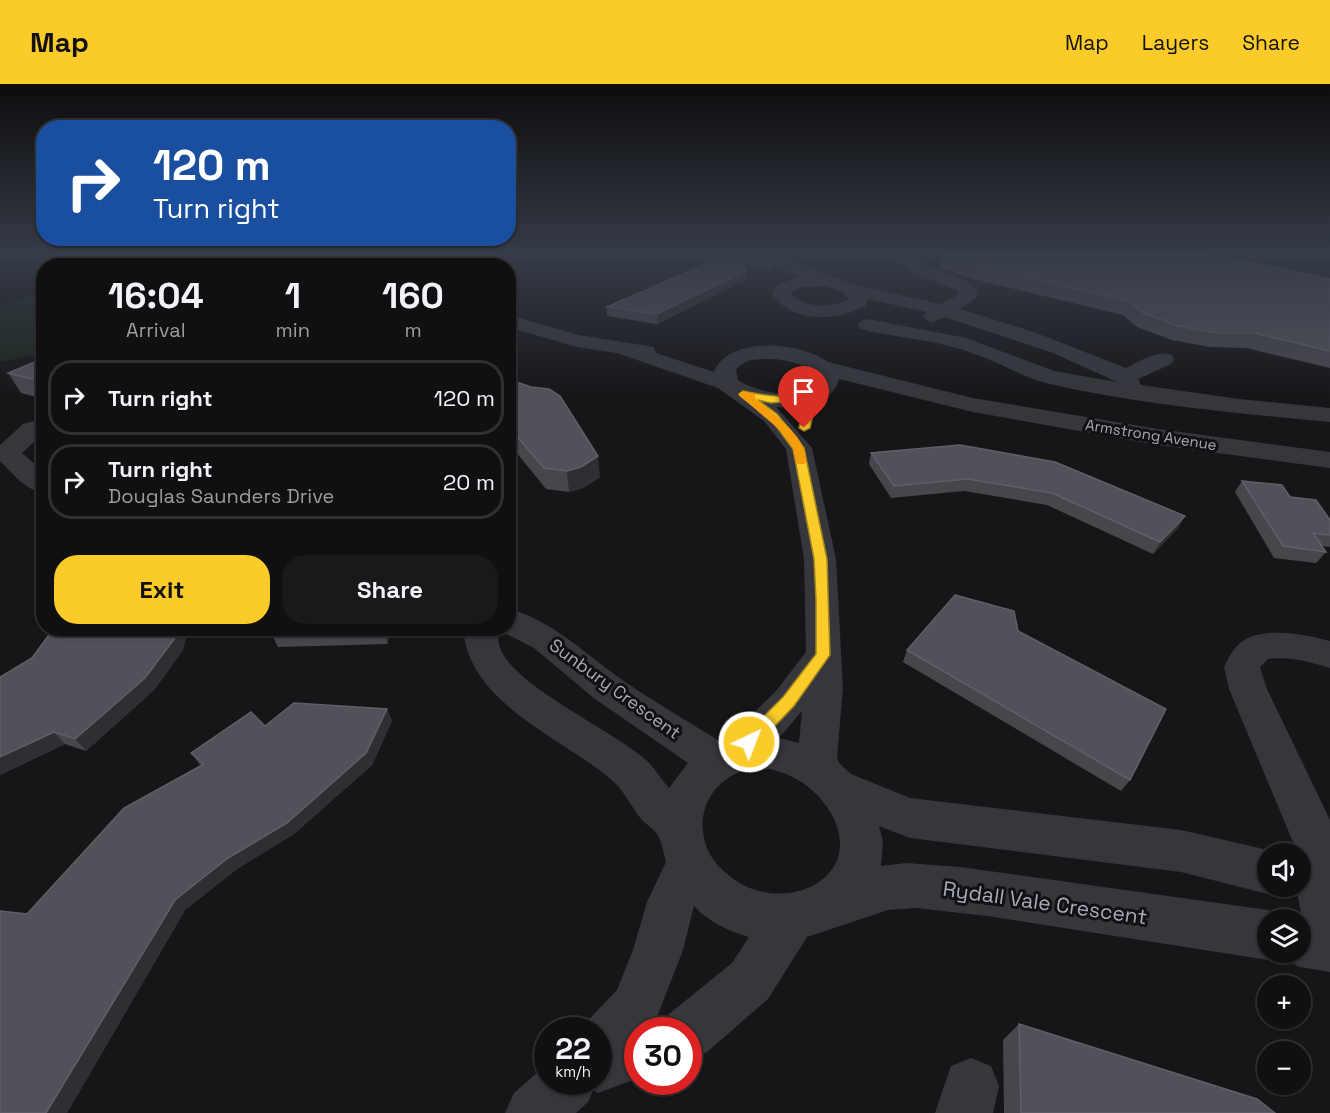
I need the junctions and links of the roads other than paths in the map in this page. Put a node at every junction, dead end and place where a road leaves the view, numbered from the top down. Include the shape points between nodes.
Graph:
1 (784, 303) edge
2 (788, 303) edge
3 (844, 303) edge
4 (871, 303) edge
5 (961, 303) edge
6 (785, 309) junction
7 (829, 310) junction
8 (945, 315) junction
9 (516, 323) edge
10 (868, 325) dead end
11 (625, 349) junction
12 (747, 355) junction
13 (1163, 359) dead end
14 (818, 364) junction
15 (1129, 384) junction
16 (735, 388) junction
17 (815, 395) junction
18 (973, 405) junction
19 (1330, 415) edge
20 (36, 427) edge
21 (799, 448) junction
22 (1330, 460) edge
23 (36, 479) edge
24 (516, 624) edge
25 (481, 636) edge
26 (823, 655) junction
27 (1330, 655) edge
28 (729, 758) junction
29 (830, 779) junction
30 (684, 846) junction
31 (1318, 864) edge
32 (1257, 869) edge
33 (808, 913) junction
34 (1257, 933) edge
35 (1330, 933) edge
36 (1311, 944) edge
37 (1330, 947) edge
38 (702, 1021) edge
39 (612, 1035) edge
40 (554, 1095) edge
41 (534, 1113) edge

1 - 6 street
2 - 6 street
3 - 7 street
4 - 8 street via 906,314
5 - 8 street
6 - 7 street
6 - 12 street
7 - 14 street via 807,322 802,332 800,347
8 - 15 street via 1028,335
9 - 11 street via 577,341
10 - 15 street via 959,342 1049,377
11 - 12 street
11 - 16 street
12 - 14 street, Armstrong Avenue via 785,353
12 - 16 street via 724,369 723,376
13 - 15 street
14 - 17 street via 829,375 828,383
14 - 18 street, Armstrong Avenue
15 - 19 street via 1239,406
16 - 17 street, Armstrong Avenue via 778,400
16 - 21 street via 773,416
17 - 18 street, Armstrong Avenue
17 - 21 street
18 - 22 street, Armstrong Avenue via 1158,437
20 - 23 street via 7,453
21 - 26 street via 820,559
24 - 28 street, Sunbury Crescent via 546,639 608,688
25 - 30 street via 484,655 505,680 538,710 625,767
26 - 28 street via 789,701
26 - 29 street via 824,688 816,757
27 - 31 street via 1269,645 1247,657 1242,667
28 - 29 street via 766,752 794,758
28 - 30 street via 698,778 684,801
29 - 32 street via 876,806 910,818 1181,851
29 - 33 street via 857,818 862,851 850,883
30 - 33 street via 706,888 730,907 760,917
30 - 39 street via 658,950 636,1008
31 - 35 street
33 - 34 street, Rydall Vale Crescent via 883,887 909,885 989,892
33 - 38 street via 750,981
36 - 37 street
40 - 41 street

